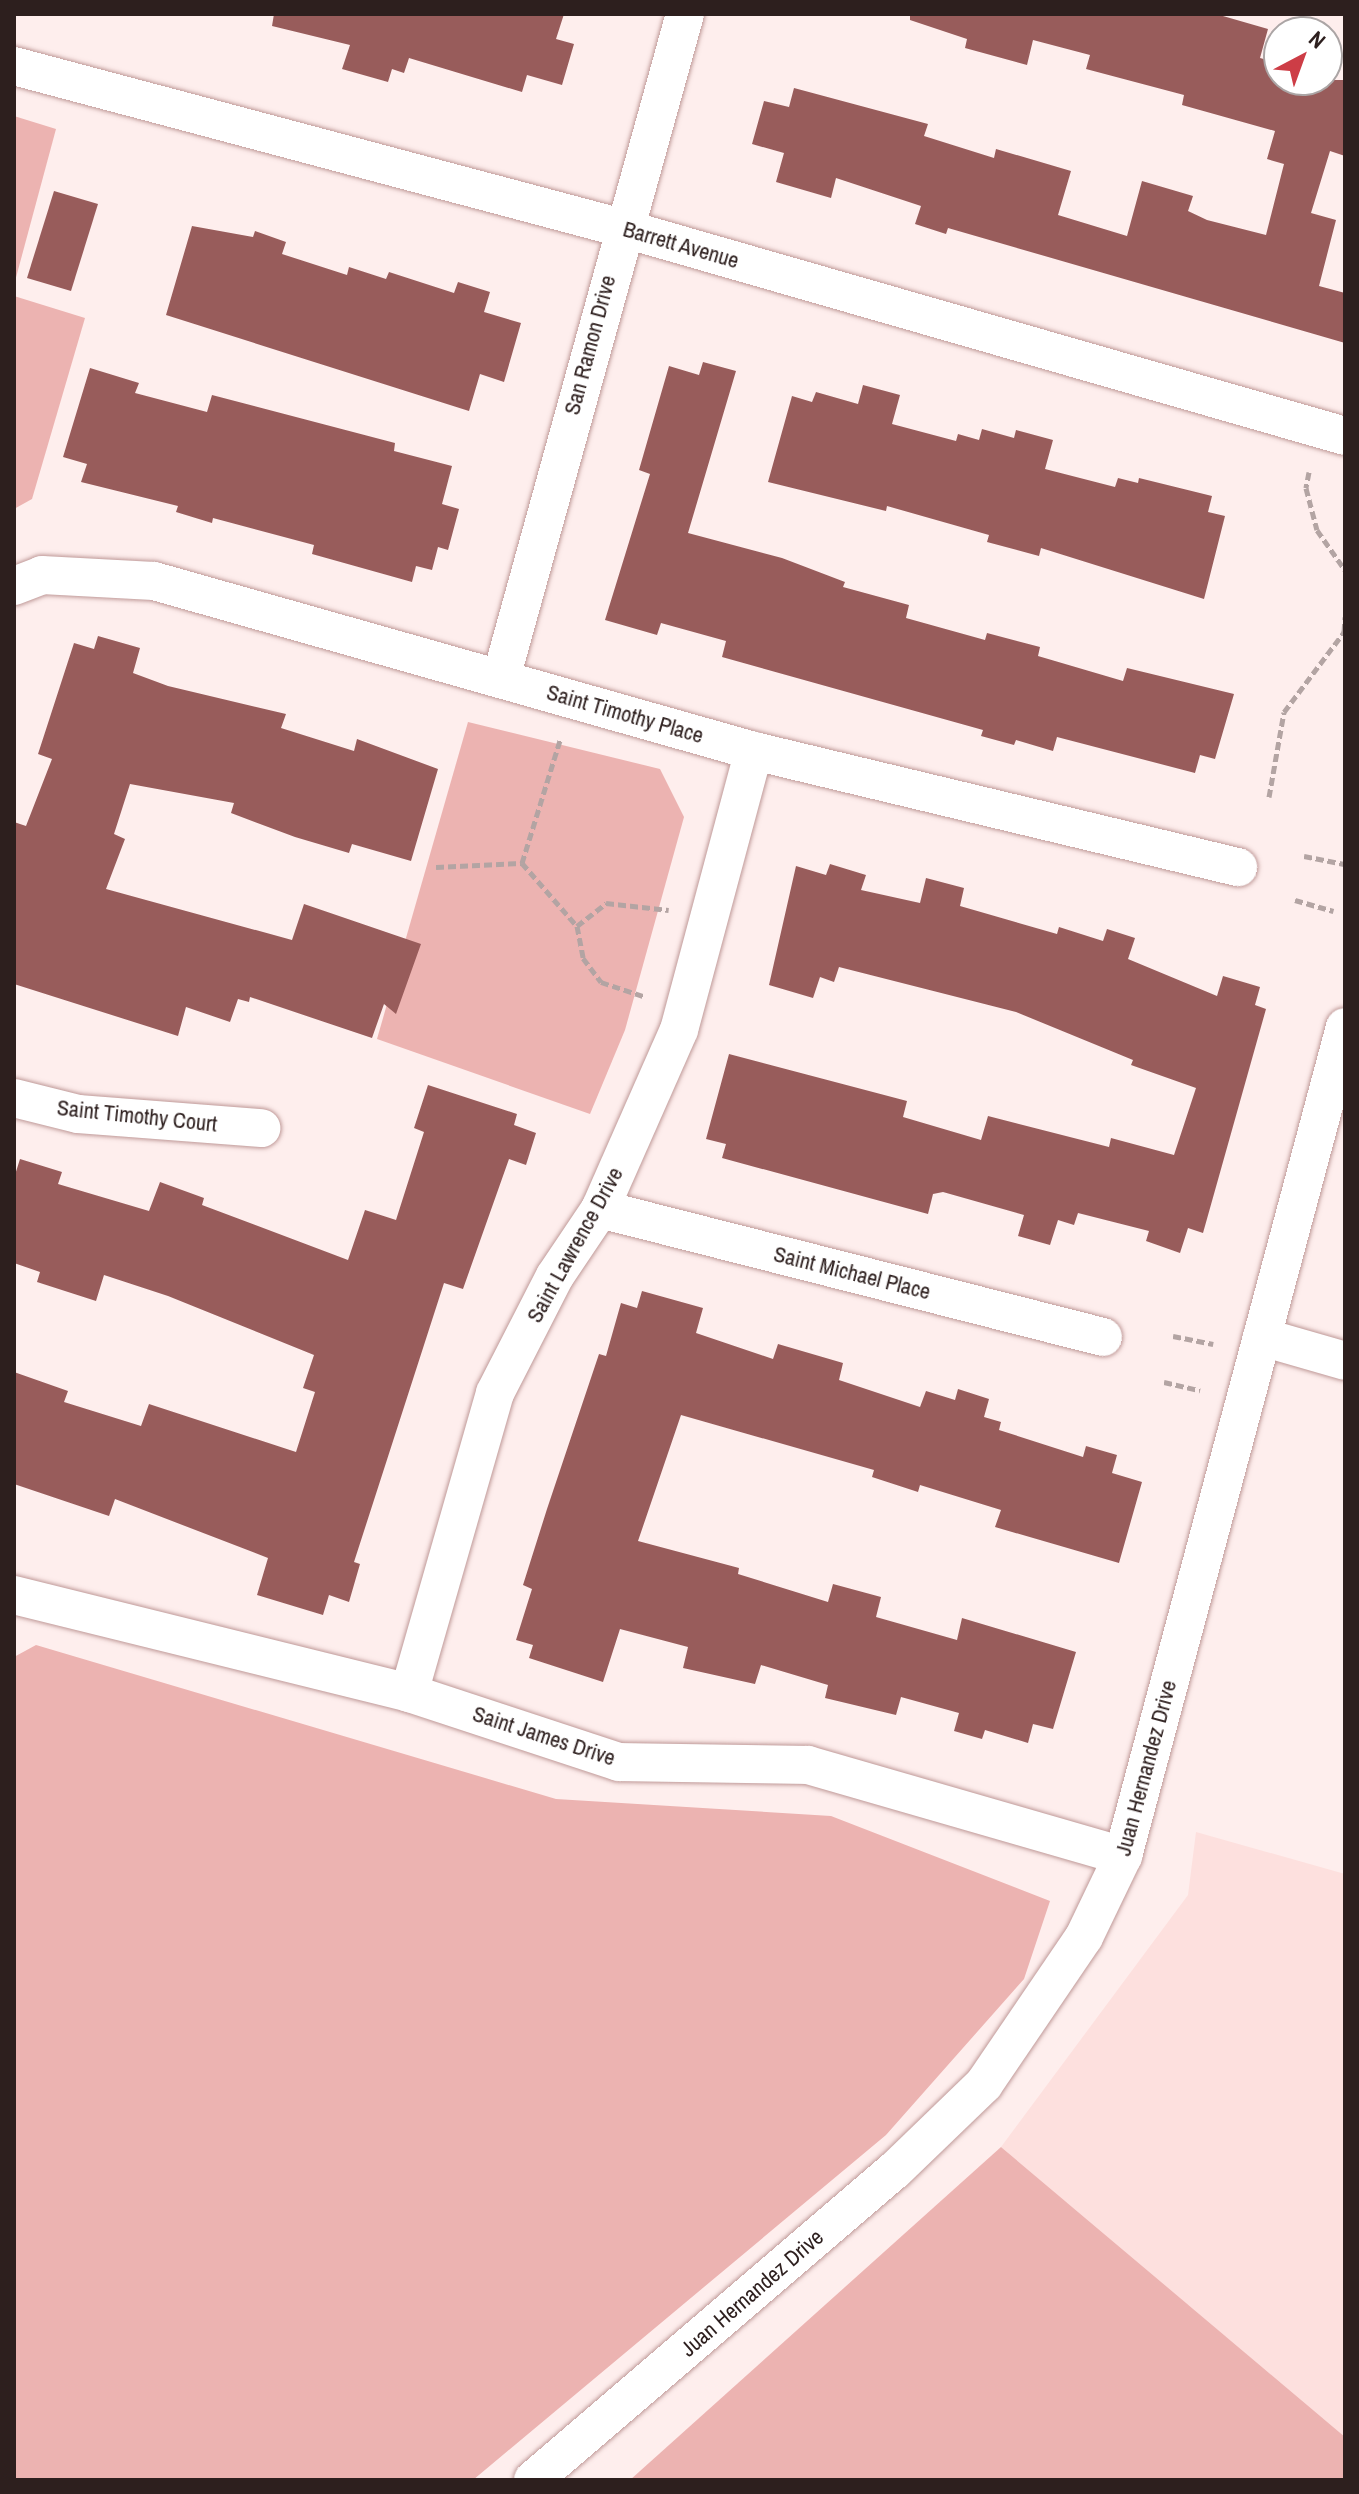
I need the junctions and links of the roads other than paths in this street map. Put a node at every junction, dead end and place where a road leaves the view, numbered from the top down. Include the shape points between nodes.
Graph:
1 (685, 14) edge
2 (14, 66) edge
3 (622, 228) junction
4 (1345, 436) edge
5 (14, 586) edge
6 (501, 678) junction
7 (754, 751) junction
8 (1238, 867) dead end
9 (1345, 1027) edge
10 (14, 1098) edge
11 (261, 1128) dead end
12 (600, 1209) junction
13 (1103, 1337) dead end
14 (1262, 1337) junction
15 (1345, 1361) edge
16 (14, 1595) edge
17 (409, 1693) junction
18 (1123, 1856) junction
19 (533, 2480) edge

1 - 3 street, San Ramon Drive
2 - 3 street, Barrett Avenue
3 - 4 street, Barrett Avenue
3 - 6 street, San Ramon Drive
5 - 6 street, Saint Timothy Place via 42,575 154,581
6 - 7 street, Saint Timothy Place
7 - 8 street, Saint Timothy Place
7 - 12 street, Saint Lawrence Drive via 679,1030
9 - 14 street, Juan Hernandez Drive
10 - 11 street, Saint Timothy Court via 78,1114
12 - 13 street, Saint Michael Place
12 - 17 street, Saint Lawrence Drive via 555,1276 495,1393
14 - 15 street
14 - 18 street, Juan Hernandez Drive
16 - 17 street, Saint James Drive
17 - 18 street, Saint James Drive via 619,1762 808,1765
18 - 19 street, Juan Hernandez Drive via 1084,1937 984,2084 894,2171

